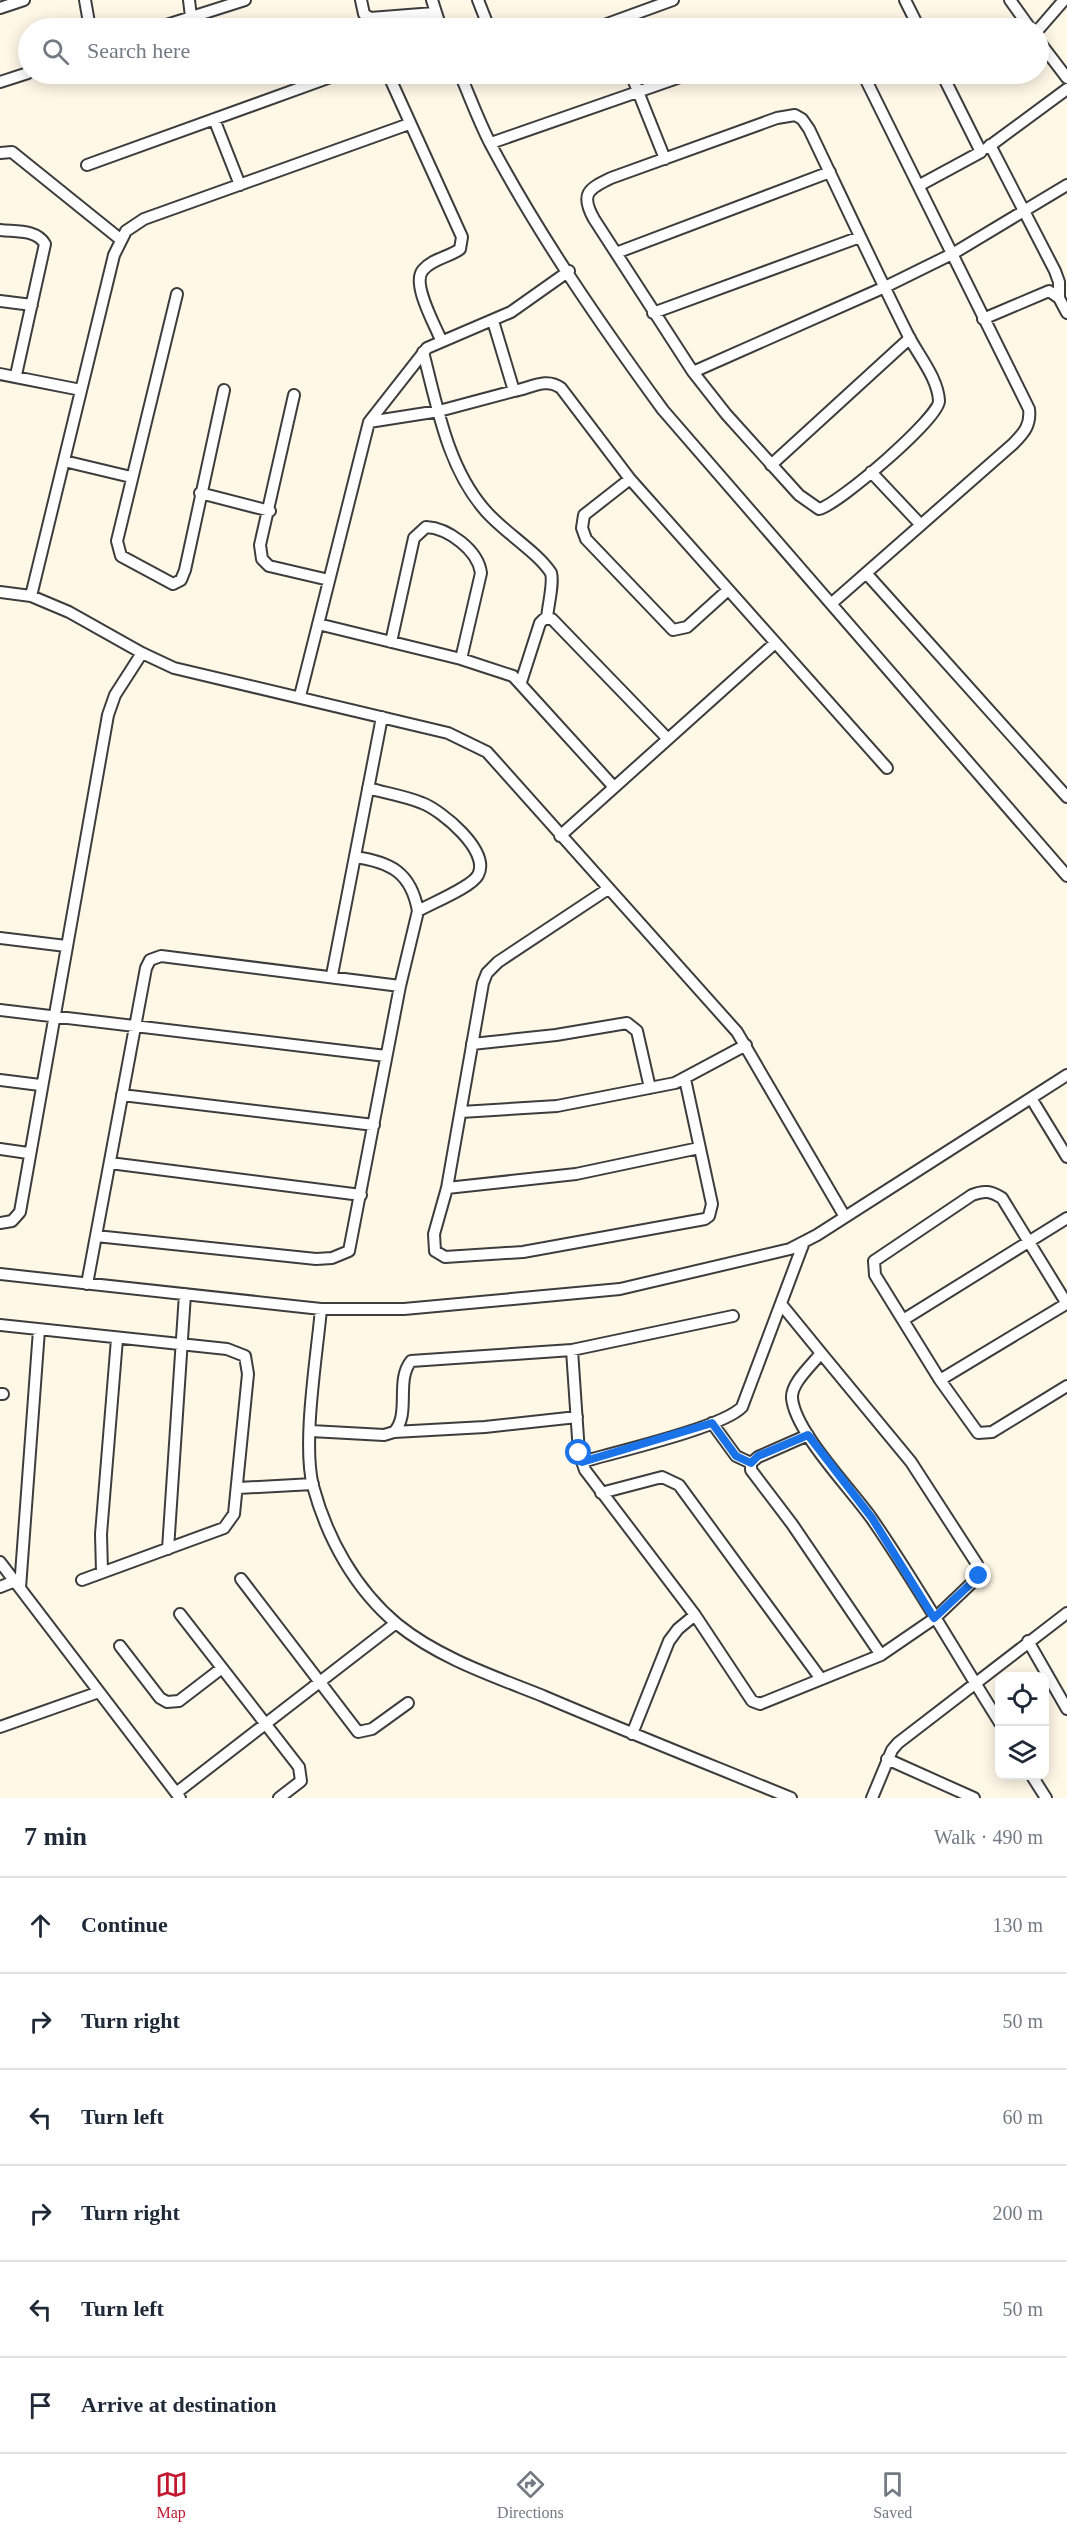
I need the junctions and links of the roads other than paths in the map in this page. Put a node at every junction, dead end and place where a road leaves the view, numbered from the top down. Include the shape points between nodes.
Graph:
1 (24, 0) edge
2 (85, 0) edge
3 (189, 0) edge
4 (244, 0) edge
5 (361, 0) edge
6 (432, 0) edge
7 (478, 0) edge
8 (673, 0) edge
9 (905, 0) edge
10 (1010, 0) edge
11 (1064, 0) edge
12 (0, 8) edge
13 (434, 13) junction
14 (191, 17) junction
15 (88, 18) edge
16 (188, 18) edge
17 (436, 18) edge
18 (485, 18) edge
19 (632, 18) edge
20 (914, 18) edge
21 (1023, 18) edge
22 (1048, 18) edge
23 (1049, 54) edge
24 (18, 76) edge
25 (1067, 78) edge
26 (0, 82) edge
27 (311, 84) edge
28 (392, 84) edge
29 (464, 84) edge
30 (635, 84) edge
31 (661, 84) edge
32 (868, 84) edge
33 (948, 84) edge
34 (1067, 89) edge
35 (638, 92) junction
36 (214, 118) junction
37 (409, 123) junction
38 (491, 143) junction
39 (986, 148) junction
40 (0, 153) edge
41 (665, 159) junction
42 (87, 165) dead end
43 (830, 172) junction
44 (1067, 184) edge
45 (240, 185) junction
46 (920, 185) junction
47 (1024, 211) junction
48 (0, 230) edge
49 (860, 237) junction
50 (120, 239) junction
51 (954, 253) junction
52 (616, 254) junction
53 (568, 271) junction
54 (885, 287) junction
55 (177, 294) dead end
56 (1059, 298) junction
57 (0, 301) edge
58 (32, 304) junction
59 (653, 313) junction
60 (1067, 313) edge
61 (983, 319) junction
62 (493, 321) junction
63 (910, 338) junction
64 (441, 340) junction
65 (423, 352) junction
66 (693, 372) junction
67 (0, 374) edge
68 (16, 375) junction
69 (81, 390) junction
70 (224, 390) dead end
71 (514, 391) junction
72 (294, 395) dead end
73 (439, 411) junction
74 (369, 422) junction
75 (64, 461) junction
76 (771, 465) junction
77 (871, 472) junction
78 (131, 477) junction
79 (630, 479) junction
80 (200, 493) junction
81 (270, 511) junction
82 (920, 524) junction
83 (866, 573) junction
84 (329, 580) junction
85 (728, 590) junction
86 (0, 592) edge
87 (31, 596) junction
88 (832, 603) junction
89 (547, 618) junction
90 (318, 624) junction
91 (391, 642) junction
92 (775, 643) junction
93 (142, 653) junction
94 (461, 659) junction
95 (521, 682) junction
96 (300, 696) junction
97 (382, 717) junction
98 (668, 739) junction
99 (887, 768) dead end
100 (613, 786) junction
101 (368, 788) junction
102 (1067, 797) edge
103 (560, 836) junction
104 (355, 857) junction
105 (1067, 876) edge
106 (608, 889) junction
107 (418, 910) junction
108 (0, 938) edge
109 (66, 946) junction
110 (332, 975) junction
111 (400, 986) junction
112 (0, 1010) edge
113 (54, 1016) junction
114 (136, 1026) junction
115 (472, 1044) junction
116 (746, 1045) junction
117 (386, 1056) junction
118 (1067, 1075) edge
119 (0, 1080) edge
120 (685, 1080) junction
121 (40, 1085) junction
122 (650, 1088) junction
123 (122, 1095) junction
124 (1031, 1098) junction
125 (461, 1112) junction
126 (374, 1125) junction
127 (1063, 1140) edge
128 (699, 1148) junction
129 (0, 1149) edge
130 (28, 1153) junction
131 (1067, 1157) edge
132 (110, 1163) junction
133 (447, 1188) junction
134 (361, 1195) junction
135 (845, 1217) junction
136 (1067, 1218) edge
137 (0, 1223) edge
138 (96, 1236) junction
139 (1029, 1241) junction
140 (804, 1242) junction
141 (0, 1274) edge
142 (87, 1284) junction
143 (184, 1294) junction
144 (782, 1304) junction
145 (1067, 1304) edge
146 (321, 1309) junction
147 (733, 1316) dead end
148 (903, 1320) junction
149 (0, 1325) edge
150 (39, 1330) junction
151 (117, 1340) junction
152 (182, 1346) junction
153 (572, 1350) junction
154 (821, 1353) junction
155 (940, 1380) junction
156 (1067, 1386) edge
157 (577, 1417) junction
158 (712, 1423) junction
159 (311, 1431) junction
160 (394, 1432) junction
161 (808, 1435) junction
162 (582, 1462) junction
163 (751, 1463) junction
164 (313, 1484) junction
165 (238, 1488) junction
166 (601, 1493) junction
167 (168, 1549) junction
168 (0, 1562) edge
169 (102, 1572) junction
170 (241, 1579) dead end
171 (81, 1580) dead end
172 (17, 1585) junction
173 (0, 1587) edge
174 (1067, 1613) edge
175 (180, 1614) dead end
176 (695, 1615) junction
177 (934, 1618) junction
178 (396, 1623) junction
179 (1028, 1641) junction
180 (120, 1646) dead end
181 (881, 1655) junction
182 (222, 1668) junction
183 (821, 1679) junction
184 (318, 1682) junction
185 (975, 1684) junction
186 (99, 1692) junction
187 (408, 1703) dead end
188 (1067, 1709) edge
189 (995, 1716) edge
190 (264, 1723) junction
191 (0, 1727) edge
192 (632, 1734) junction
193 (888, 1760) junction
194 (1035, 1780) edge
195 (178, 1795) edge
196 (279, 1798) edge
197 (791, 1798) edge
198 (872, 1798) edge
199 (974, 1798) edge
200 (1046, 1798) edge

1 - 12 street
2 - 15 street
3 - 14 street
4 - 14 street
5 - 13 street via 364,14 370,18
6 - 13 street
7 - 18 street
8 - 19 street
9 - 20 street
10 - 21 street
11 - 22 street
13 - 17 street
14 - 16 street
23 - 25 street
24 - 26 street
27 - 36 street
28 - 37 street
29 - 38 street
30 - 35 street
31 - 35 street
32 - 46 street
33 - 39 street
34 - 39 street
35 - 38 street
35 - 41 street
36 - 42 street
36 - 45 street
37 - 45 street
37 - 64 street via 463,242 454,253 424,268 419,277 420,290
38 - 53 street
39 - 46 street
39 - 47 street
40 - 50 street via 12,152
41 - 43 street via 795,115 809,129
41 - 52 street via 602,183 587,196 589,210
43 - 49 street
43 - 52 street
44 - 47 street
45 - 50 street via 144,219
46 - 51 street
47 - 51 street
47 - 56 street via 1059,282
48 - 58 street via 32,234 45,244
49 - 54 street
49 - 59 street
50 - 69 street
51 - 54 street
51 - 61 street
52 - 59 street
53 - 62 street via 518,308
53 - 88 street via 669,417
54 - 63 street
54 - 66 street
55 - 78 street
56 - 60 street
56 - 61 street via 1052,292 1043,292
57 - 58 street
58 - 68 street
59 - 66 street
61 - 82 street via 1029,409 1029,425 1013,444
62 - 64 street
62 - 71 street
63 - 76 street
63 - 77 street via 934,383 939,403 931,416
64 - 65 street
65 - 73 street
65 - 74 street
66 - 76 street
67 - 68 street
68 - 69 street
69 - 75 street
70 - 80 street
71 - 73 street
71 - 79 street via 545,382 561,388
72 - 81 street
73 - 74 street
73 - 89 street via 450,448 471,491 502,529 551,573
74 - 84 street
75 - 78 street
75 - 87 street
76 - 77 street via 802,499 819,509 834,503
77 - 82 street
78 - 80 street via 117,537 118,552 172,584 181,580 185,570
79 - 85 street
79 - 85 street via 584,515 582,528 586,540 673,630 687,627
80 - 81 street
81 - 84 street via 260,545 265,563
82 - 83 street
83 - 88 street
83 - 102 street
84 - 90 street
85 - 92 street
86 - 87 street
87 - 93 street via 69,612
88 - 105 street
89 - 95 street via 540,623
89 - 98 street via 560,625
90 - 91 street
90 - 96 street
91 - 94 street
91 - 94 street via 414,538 426,527 438,529 468,548 480,564
92 - 98 street
92 - 99 street
93 - 96 street via 174,668
93 - 109 street via 115,695 108,715
94 - 95 street via 503,671
95 - 100 street
96 - 97 street
97 - 101 street
97 - 103 street via 448,733 487,752
98 - 100 street
100 - 103 street
101 - 104 street
101 - 107 street via 429,806 445,817 477,852 478,876
103 - 106 street
104 - 107 street via 389,864 403,875 411,886
104 - 110 street
106 - 115 street via 491,968 483,982
106 - 116 street
107 - 111 street
108 - 109 street
109 - 113 street
110 - 111 street
110 - 114 street via 157,957 146,968
111 - 117 street
112 - 113 street
113 - 114 street
113 - 121 street
114 - 117 street
114 - 123 street
115 - 122 street via 627,1023 636,1030
115 - 125 street
116 - 120 street
116 - 135 street
117 - 126 street
118 - 124 street
119 - 121 street
120 - 122 street
120 - 128 street
121 - 130 street
122 - 125 street via 557,1106
123 - 126 street
123 - 132 street
124 - 127 street
124 - 135 street
125 - 133 street
126 - 134 street
127 - 131 street
128 - 133 street via 576,1174
128 - 133 street via 712,1204 705,1219 523,1252 445,1257 435,1251 434,1234
129 - 130 street
130 - 137 street via 20,1212 12,1221
132 - 134 street
132 - 138 street
134 - 138 street via 349,1251 332,1258
135 - 140 street
136 - 139 street
138 - 142 street
139 - 145 street
139 - 148 street
139 - 148 street via 1002,1198 990,1192 972,1196 874,1260 875,1275
140 - 144 street
140 - 146 street via 723,1267 620,1289 446,1307
141 - 142 street
142 - 143 street
143 - 146 street
143 - 152 street
144 - 154 street
144 - 158 street via 742,1407 728,1418
145 - 155 street
146 - 159 street
147 - 153 street
148 - 155 street
149 - 150 street
150 - 151 street
150 - 172 street
151 - 152 street
151 - 169 street via 101,1534
152 - 165 street via 227,1348 245,1356 248,1374
152 - 167 street
153 - 157 street
153 - 160 street via 411,1361 405,1370 400,1422
154 - 161 street via 793,1389 794,1407
154 - 177 street via 911,1462 979,1569 977,1580
155 - 156 street via 972,1428 982,1434 992,1432
157 - 160 street
157 - 162 street
158 - 162 street
158 - 163 street via 736,1456
159 - 160 street via 384,1435
159 - 164 street
161 - 163 street via 758,1456
161 - 177 street via 872,1518
162 - 166 street
163 - 181 street via 755,1475
164 - 165 street
164 - 178 street via 330,1535 345,1563
165 - 167 street via 230,1522 224,1528
166 - 176 street
166 - 183 street via 662,1477 679,1485
167 - 169 street
168 - 172 street
169 - 171 street
170 - 184 street
172 - 173 street
172 - 186 street
174 - 179 street
175 - 182 street
176 - 183 street via 755,1703 764,1703
176 - 192 street via 669,1641
177 - 181 street
177 - 185 street
178 - 184 street
178 - 192 street via 453,1659
179 - 185 street
179 - 188 street
180 - 182 street via 167,1702 180,1701
181 - 183 street
182 - 190 street
184 - 187 street via 358,1732 372,1729
184 - 190 street
185 - 189 street
185 - 193 street via 898,1743
186 - 191 street
186 - 195 street
190 - 195 street
190 - 196 street via 302,1774 297,1786
192 - 197 street
193 - 198 street
193 - 199 street
194 - 200 street

